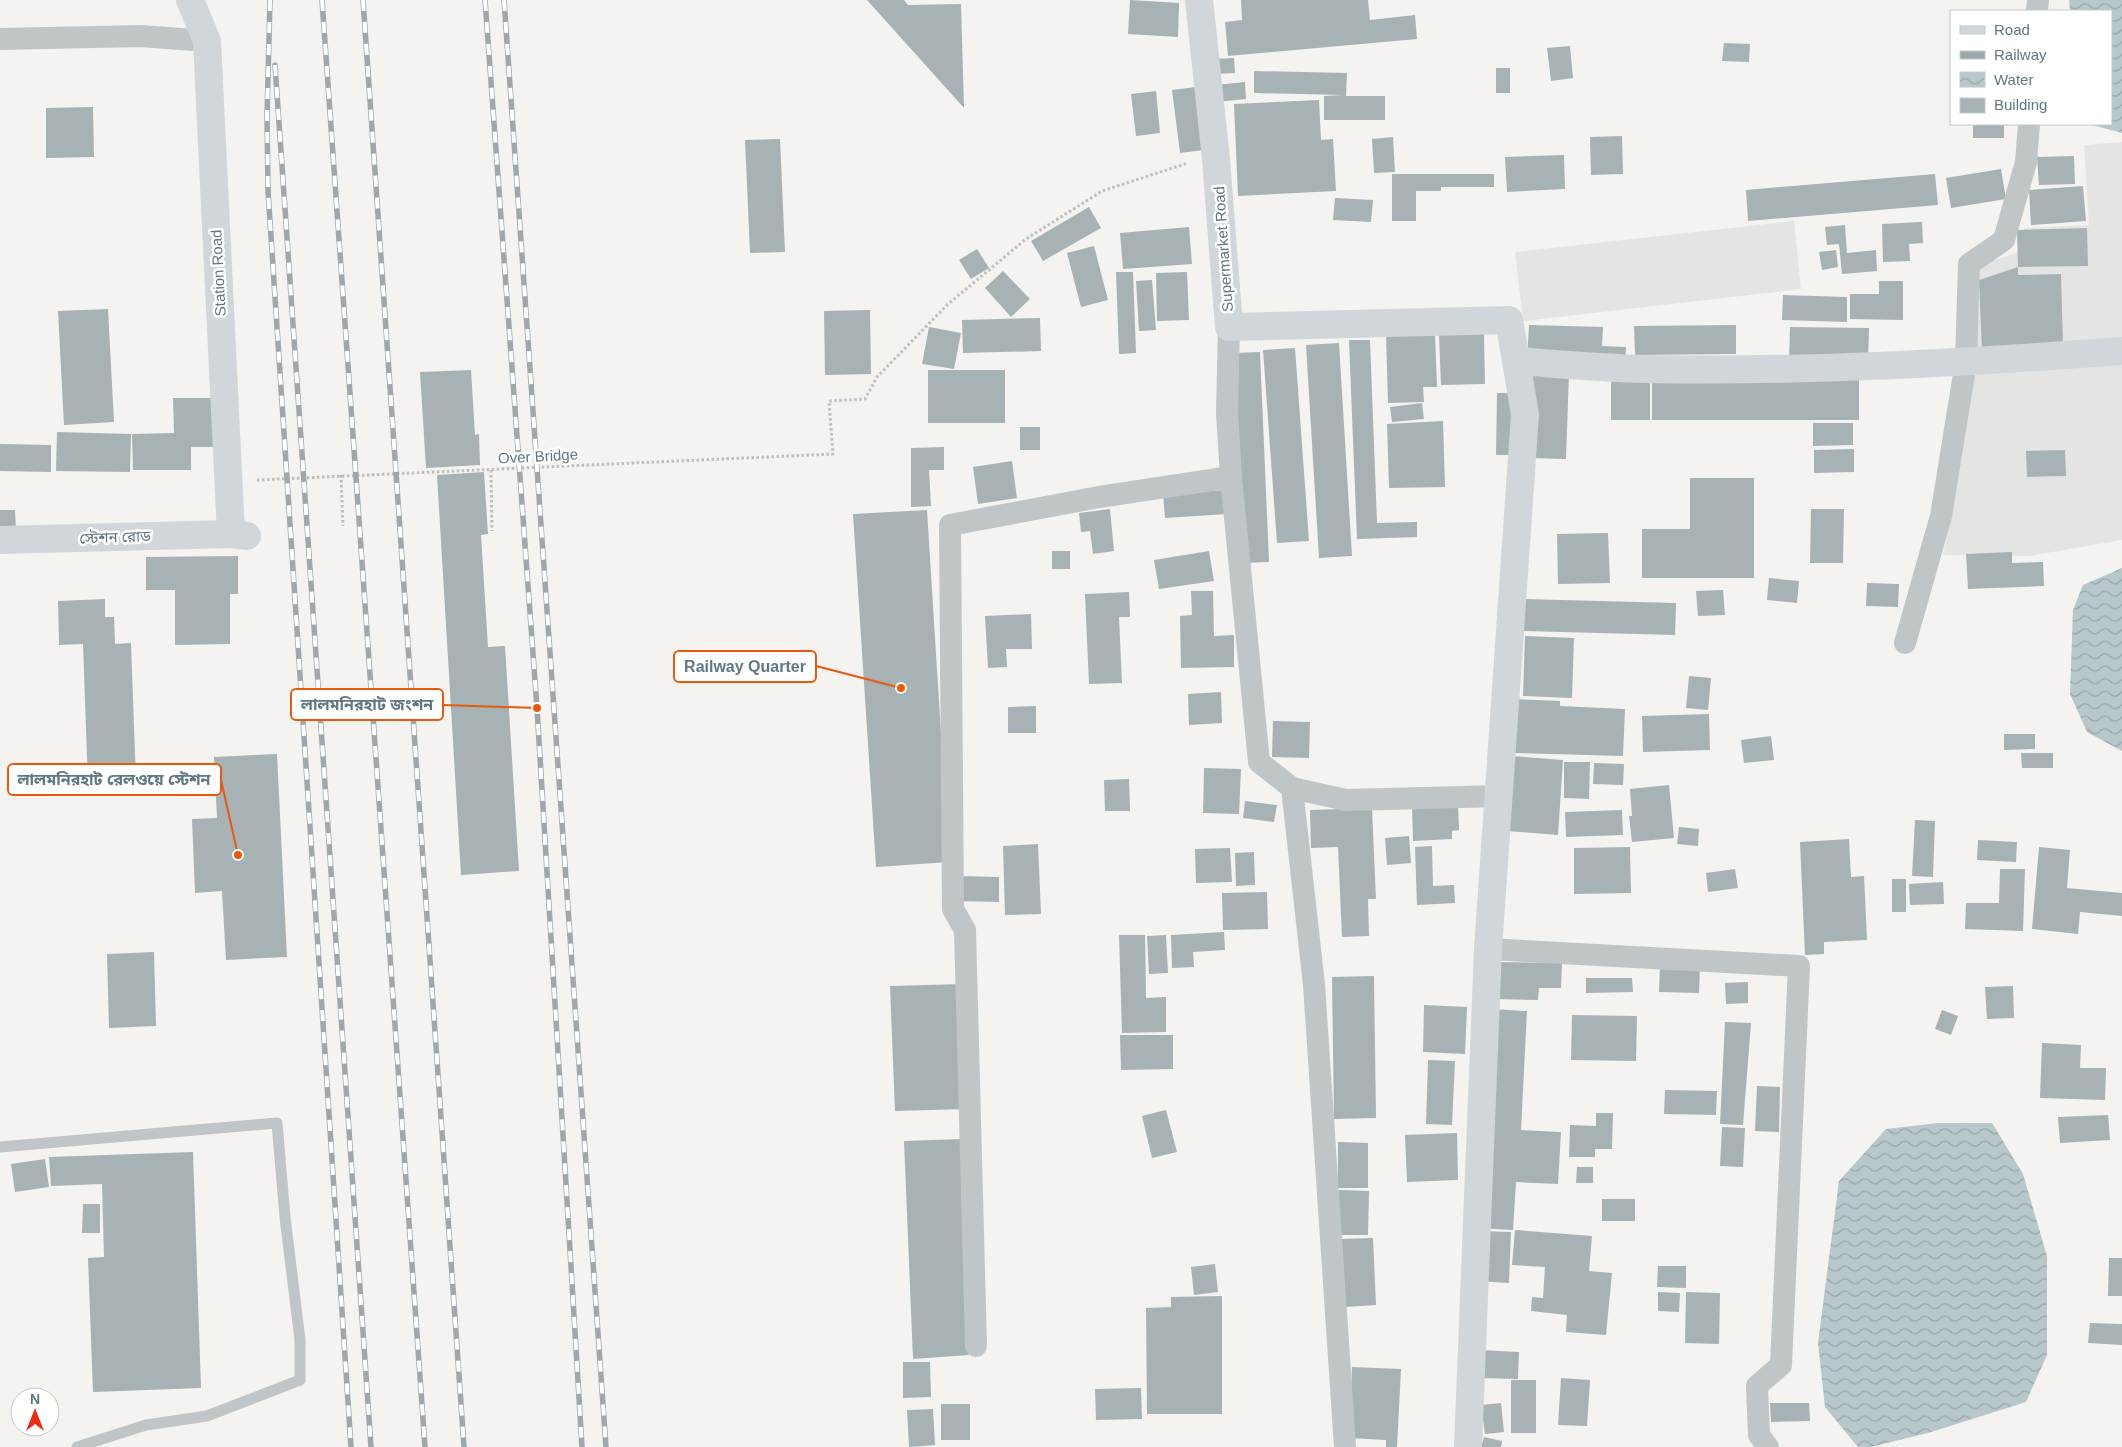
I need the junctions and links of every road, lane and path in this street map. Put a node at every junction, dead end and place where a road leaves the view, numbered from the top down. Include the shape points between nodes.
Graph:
1 (190, 0) edge
2 (1199, 0) edge
3 (0, 39) edge
4 (207, 41) junction
5 (2029, 125) edge
6 (1216, 159) junction
7 (1229, 328) junction
8 (2122, 350) edge
9 (1516, 361) junction
10 (1966, 362) junction
11 (490, 470) junction
12 (341, 475) junction
13 (1231, 477) junction
14 (254, 480) dead end
15 (343, 526) dead end
16 (492, 531) dead end
17 (239, 535) joint
18 (0, 540) edge
19 (1905, 643) dead end
20 (1292, 788) junction
21 (1500, 796) junction
22 (1488, 949) junction
23 (0, 1147) edge
24 (976, 1346) dead end
25 (76, 1447) edge
26 (1345, 1447) edge
27 (1468, 1447) edge
28 (1768, 1447) edge

1 - 4 main road, Station Road
2 - 6 main road, Supermarket Road
3 - 4 street via 141,36
4 - 17 main road, Station Road
5 - 10 street via 2026,162 2004,240 1969,264
6 - 7 main road, Supermarket Road
6 - 11 path, Over Bridge via 1187,163 1102,192 1026,239 947,305 876,377 864,399 829,401 832,454
7 - 9 main road, Supermarket Road via 1509,320
7 - 13 street
8 - 10 main road
9 - 10 main road via 1643,369 1792,369
9 - 21 main road via 1525,414
10 - 19 street via 1941,516
11 - 12 path, Over Bridge
11 - 16 path
12 - 14 path, Over Bridge
12 - 15 path
13 - 20 street via 1259,762
13 - 24 street via 1098,497 950,525 953,909 965,930
17 - 18 main road, স্টেশন রোড
20 - 21 street via 1346,800
20 - 26 street via 1314,985
21 - 22 main road
22 - 27 main road
22 - 28 street via 1799,966 1781,1365 1757,1386 1759,1435
23 - 25 lane via 278,1122 285,1217 300,1340 300,1380 207,1416 146,1425

